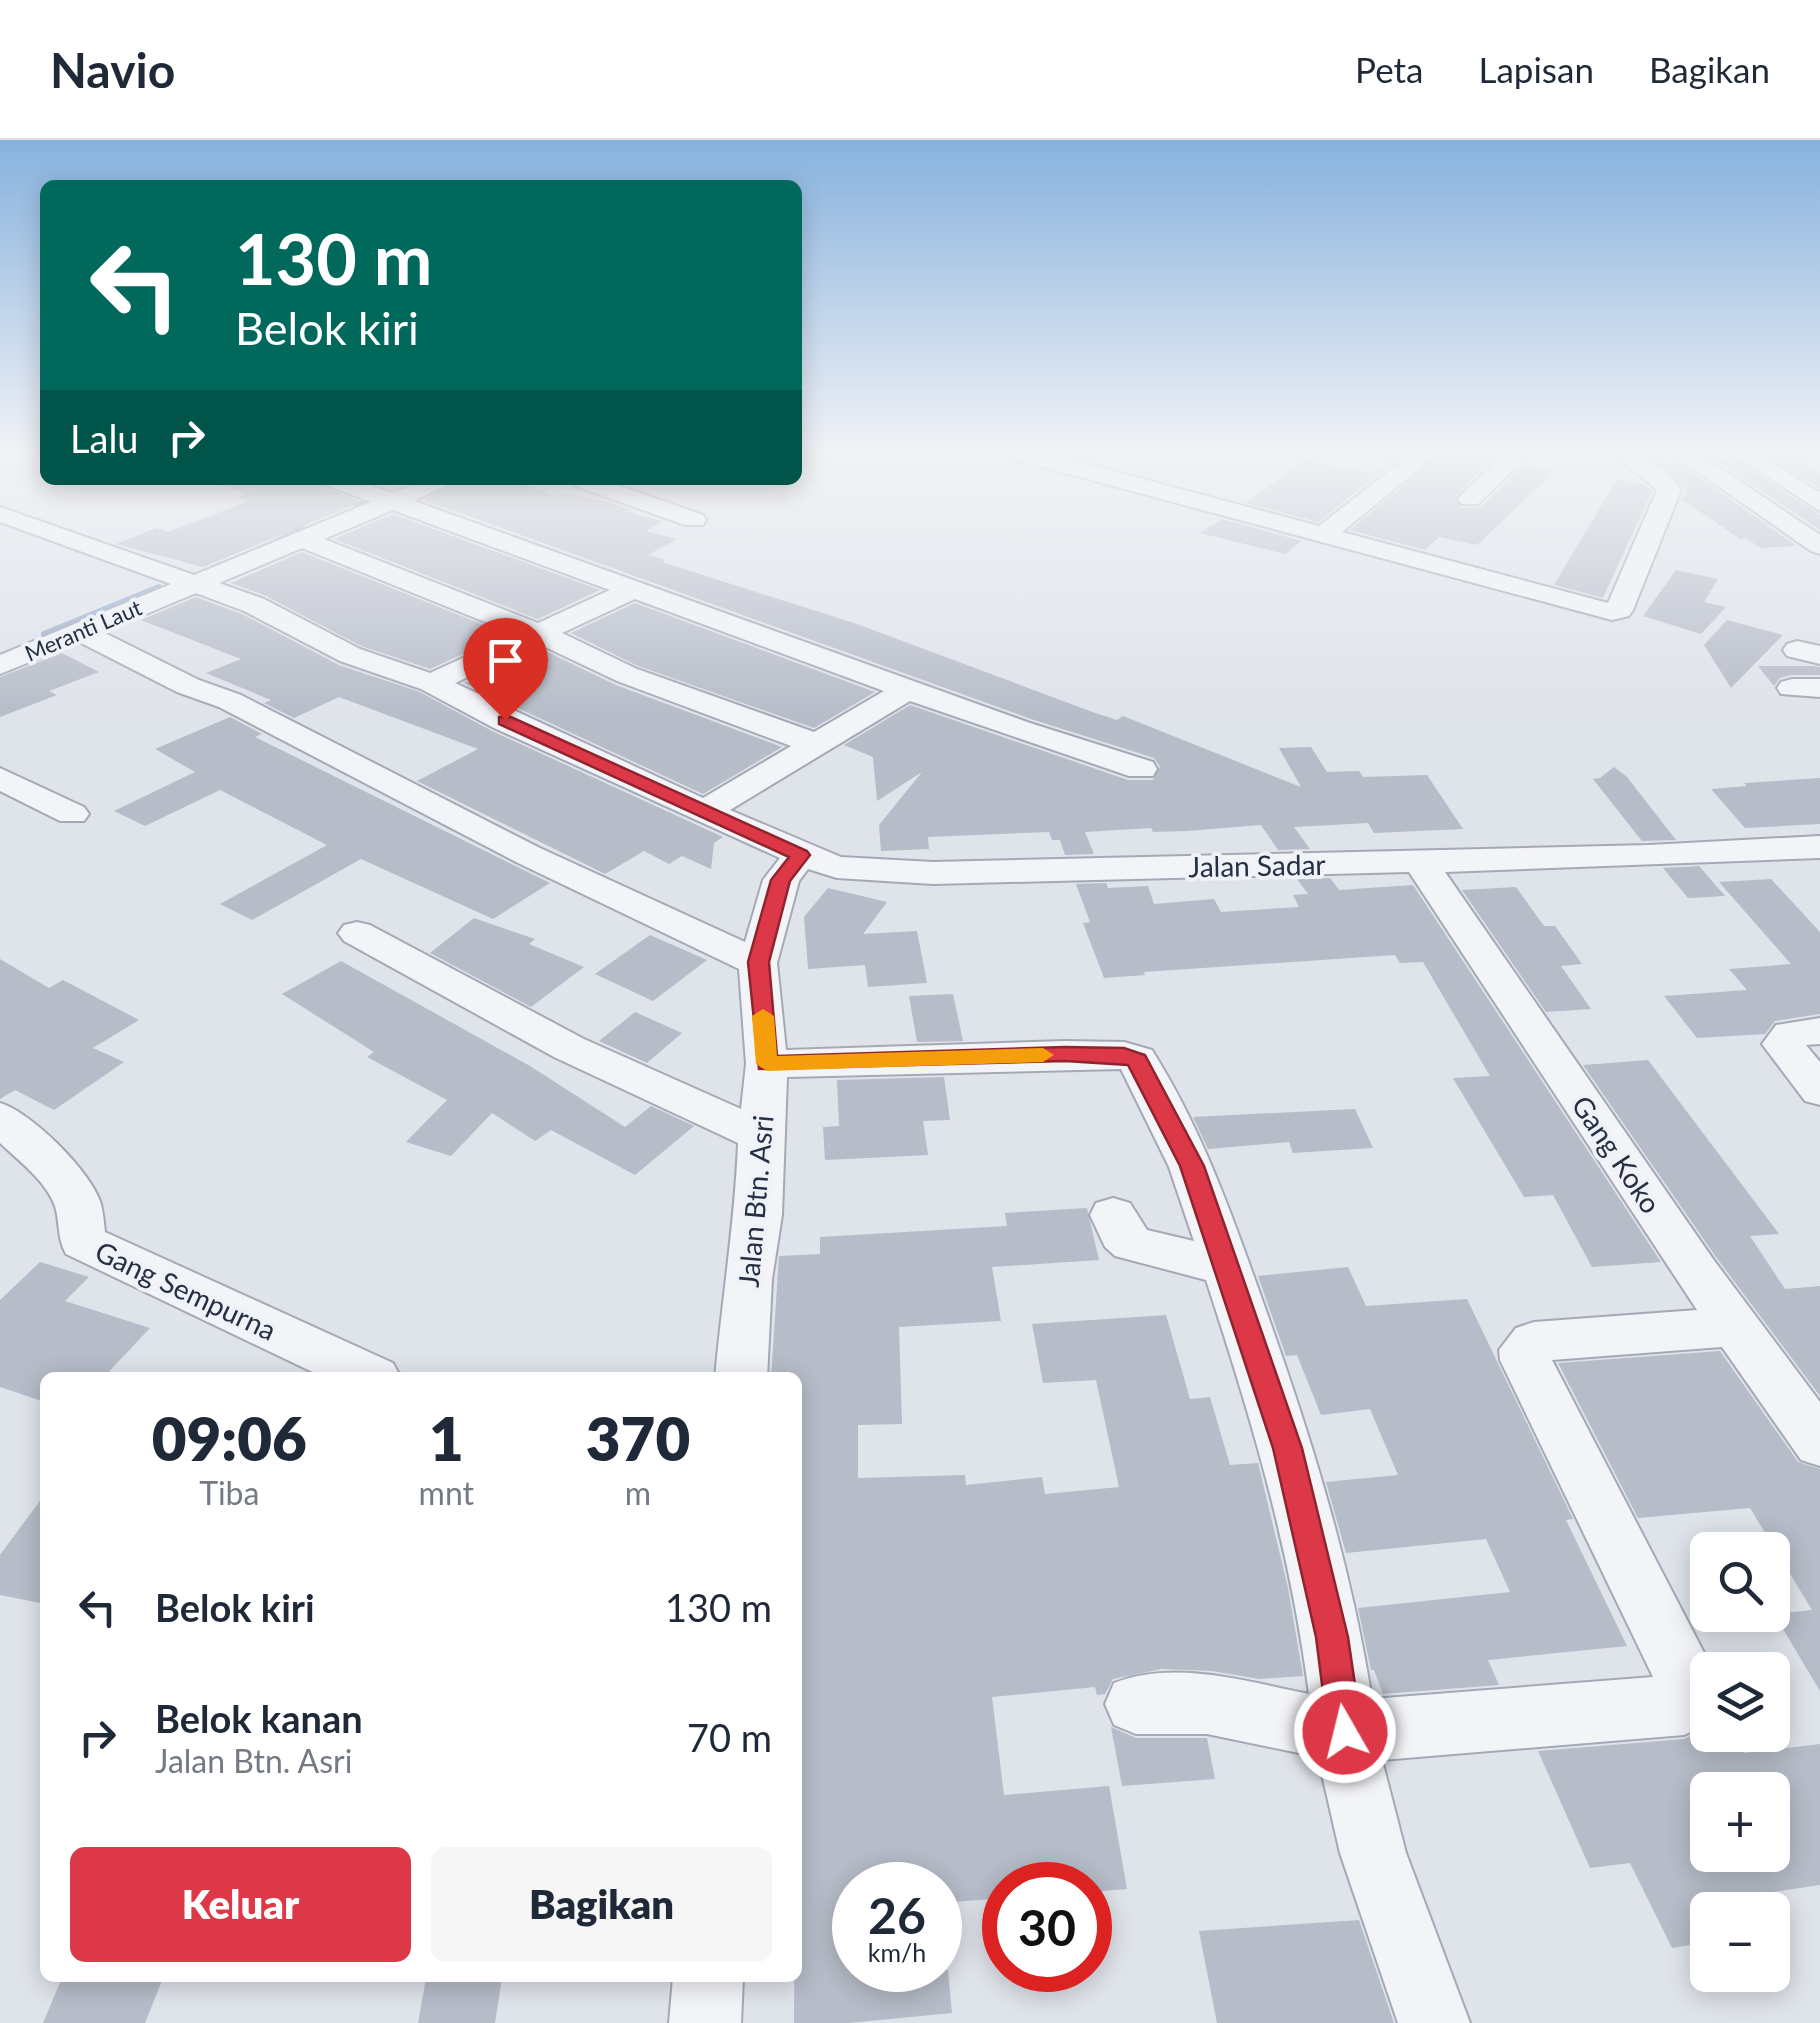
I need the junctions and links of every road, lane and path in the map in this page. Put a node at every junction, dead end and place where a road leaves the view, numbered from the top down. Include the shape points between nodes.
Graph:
1 (80, 542) edge
2 (291, 542) edge
3 (310, 542) edge
4 (507, 542) edge
5 (1350, 542) edge
6 (1647, 542) edge
7 (195, 582) junction
8 (632, 590) junction
9 (81, 632) junction
10 (538, 633) junction
11 (0, 665) edge
12 (432, 683) junction
13 (910, 688) junction
14 (816, 744) junction
15 (1141, 770) dead end
16 (0, 778) edge
17 (705, 811) junction
18 (72, 814) dead end
19 (1820, 847) edge
20 (800, 855) junction
21 (1419, 860) junction
22 (356, 933) dead end
23 (758, 962) junction
24 (1820, 1031) edge
25 (767, 1064) junction
26 (1820, 1091) edge
27 (0, 1118) edge
28 (760, 1135) junction
29 (1113, 1215) dead end
30 (1226, 1267) junction
31 (1736, 1327) junction
32 (362, 1372) edge
33 (741, 1372) edge
34 (1820, 1444) edge
35 (1136, 1704) dead end
36 (1345, 1732) junction
37 (708, 1982) edge
38 (705, 2023) edge
39 (1434, 2023) edge

1 - 7 street, Jalan Sadar
2 - 7 street, Meranti Laut
3 - 10 street
4 - 8 street
5 - 6 street via 1617,612
7 - 9 street, Meranti Laut
7 - 12 street, Jalan Sadar via 295,623 350,655
8 - 10 street
8 - 13 street
9 - 11 street, Meranti Laut
9 - 23 street
10 - 12 street
10 - 14 street via 627,675
12 - 17 street, Jalan Sadar
13 - 14 street
13 - 15 street
14 - 17 street
16 - 18 street
17 - 20 street, Jalan Sadar
19 - 21 street, Jalan Sadar
20 - 21 street, Jalan Sadar via 838,867 933,873
20 - 23 street, Jalan Btn. Asri via 781,880
21 - 31 street, Gang Koko
22 - 28 street via 569,1048
23 - 25 street, Jalan Btn. Asri
24 - 26 street via 1790,1034 1783,1044
25 - 28 street, Jalan Btn. Asri
25 - 30 street via 1065,1054 1137,1060 1192,1166
27 - 32 street, Gang Sempurna via 46,1160 77,1201 83,1242
28 - 33 street, Jalan Btn. Asri via 759,1215
29 - 30 street via 1132,1244
30 - 36 street via 1310,1530
31 - 34 street, Gang Koko
31 - 36 street via 1534,1342 1525,1350 1688,1684 1689,1702
35 - 36 street via 1208,1704
36 - 39 street via 1373,1853
37 - 38 street

